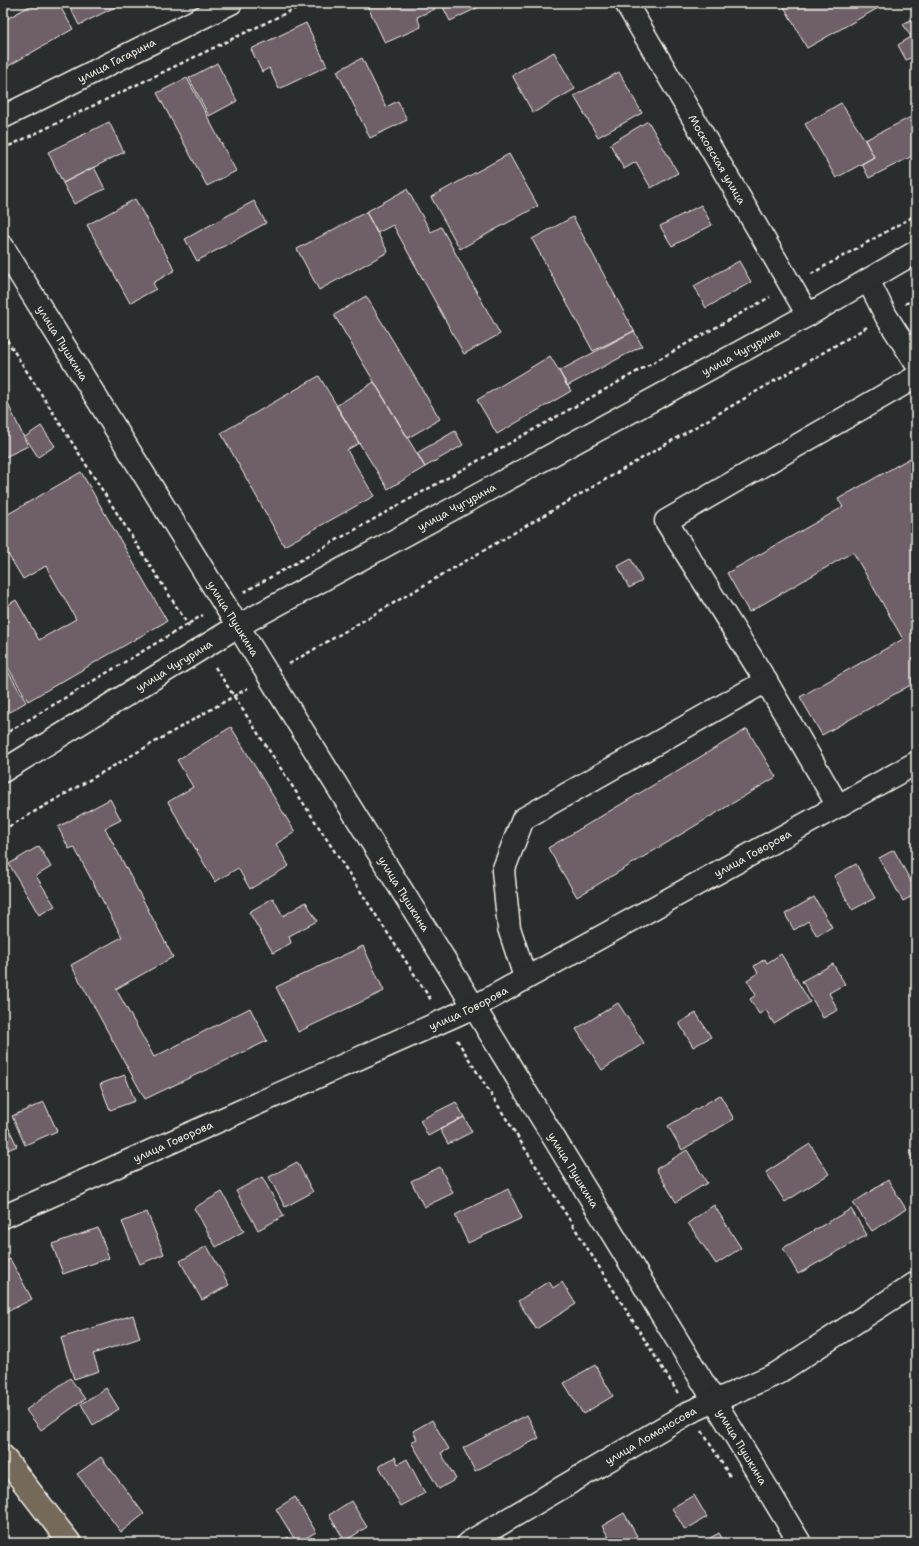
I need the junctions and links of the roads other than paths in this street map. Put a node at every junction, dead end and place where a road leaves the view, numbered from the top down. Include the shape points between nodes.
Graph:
1 (231, 3) edge
2 (626, 3) edge
3 (3, 117) edge
4 (3, 247) edge
5 (916, 252) edge
6 (868, 280) junction
7 (808, 315) junction
8 (916, 363) edge
9 (916, 377) edge
10 (238, 626) junction
11 (766, 681) junction
12 (916, 763) edge
13 (3, 771) edge
14 (838, 806) junction
15 (525, 977) junction
16 (474, 1006) junction
17 (3, 1217) edge
18 (916, 1283) edge
19 (716, 1402) junction
20 (7, 1468) edge
21 (70, 1543) edge
22 (468, 1543) edge
23 (800, 1543) edge

1 - 3 street, улица Гагарина
2 - 7 street, Московская улица
4 - 10 street, улица Пушкина
5 - 6 street, улица Чугурина
6 - 7 street, улица Чугурина
6 - 8 street via 886,316
7 - 10 street, улица Чугурина
9 - 11 street via 666,521
10 - 13 street, улица Чугурина
10 - 16 street, улица Пушкина
11 - 14 street
11 - 15 street via 523,819 503,871 509,928
12 - 14 street, улица Говорова
14 - 15 street, улица Говорова
15 - 16 street, улица Говорова
16 - 17 street, улица Говорова
16 - 19 street, улица Пушкина
18 - 19 street, улица Ломоносова via 776,1374
19 - 22 street, улица Ломоносова via 690,1412
19 - 23 street, улица Пушкина
20 - 21 main road

